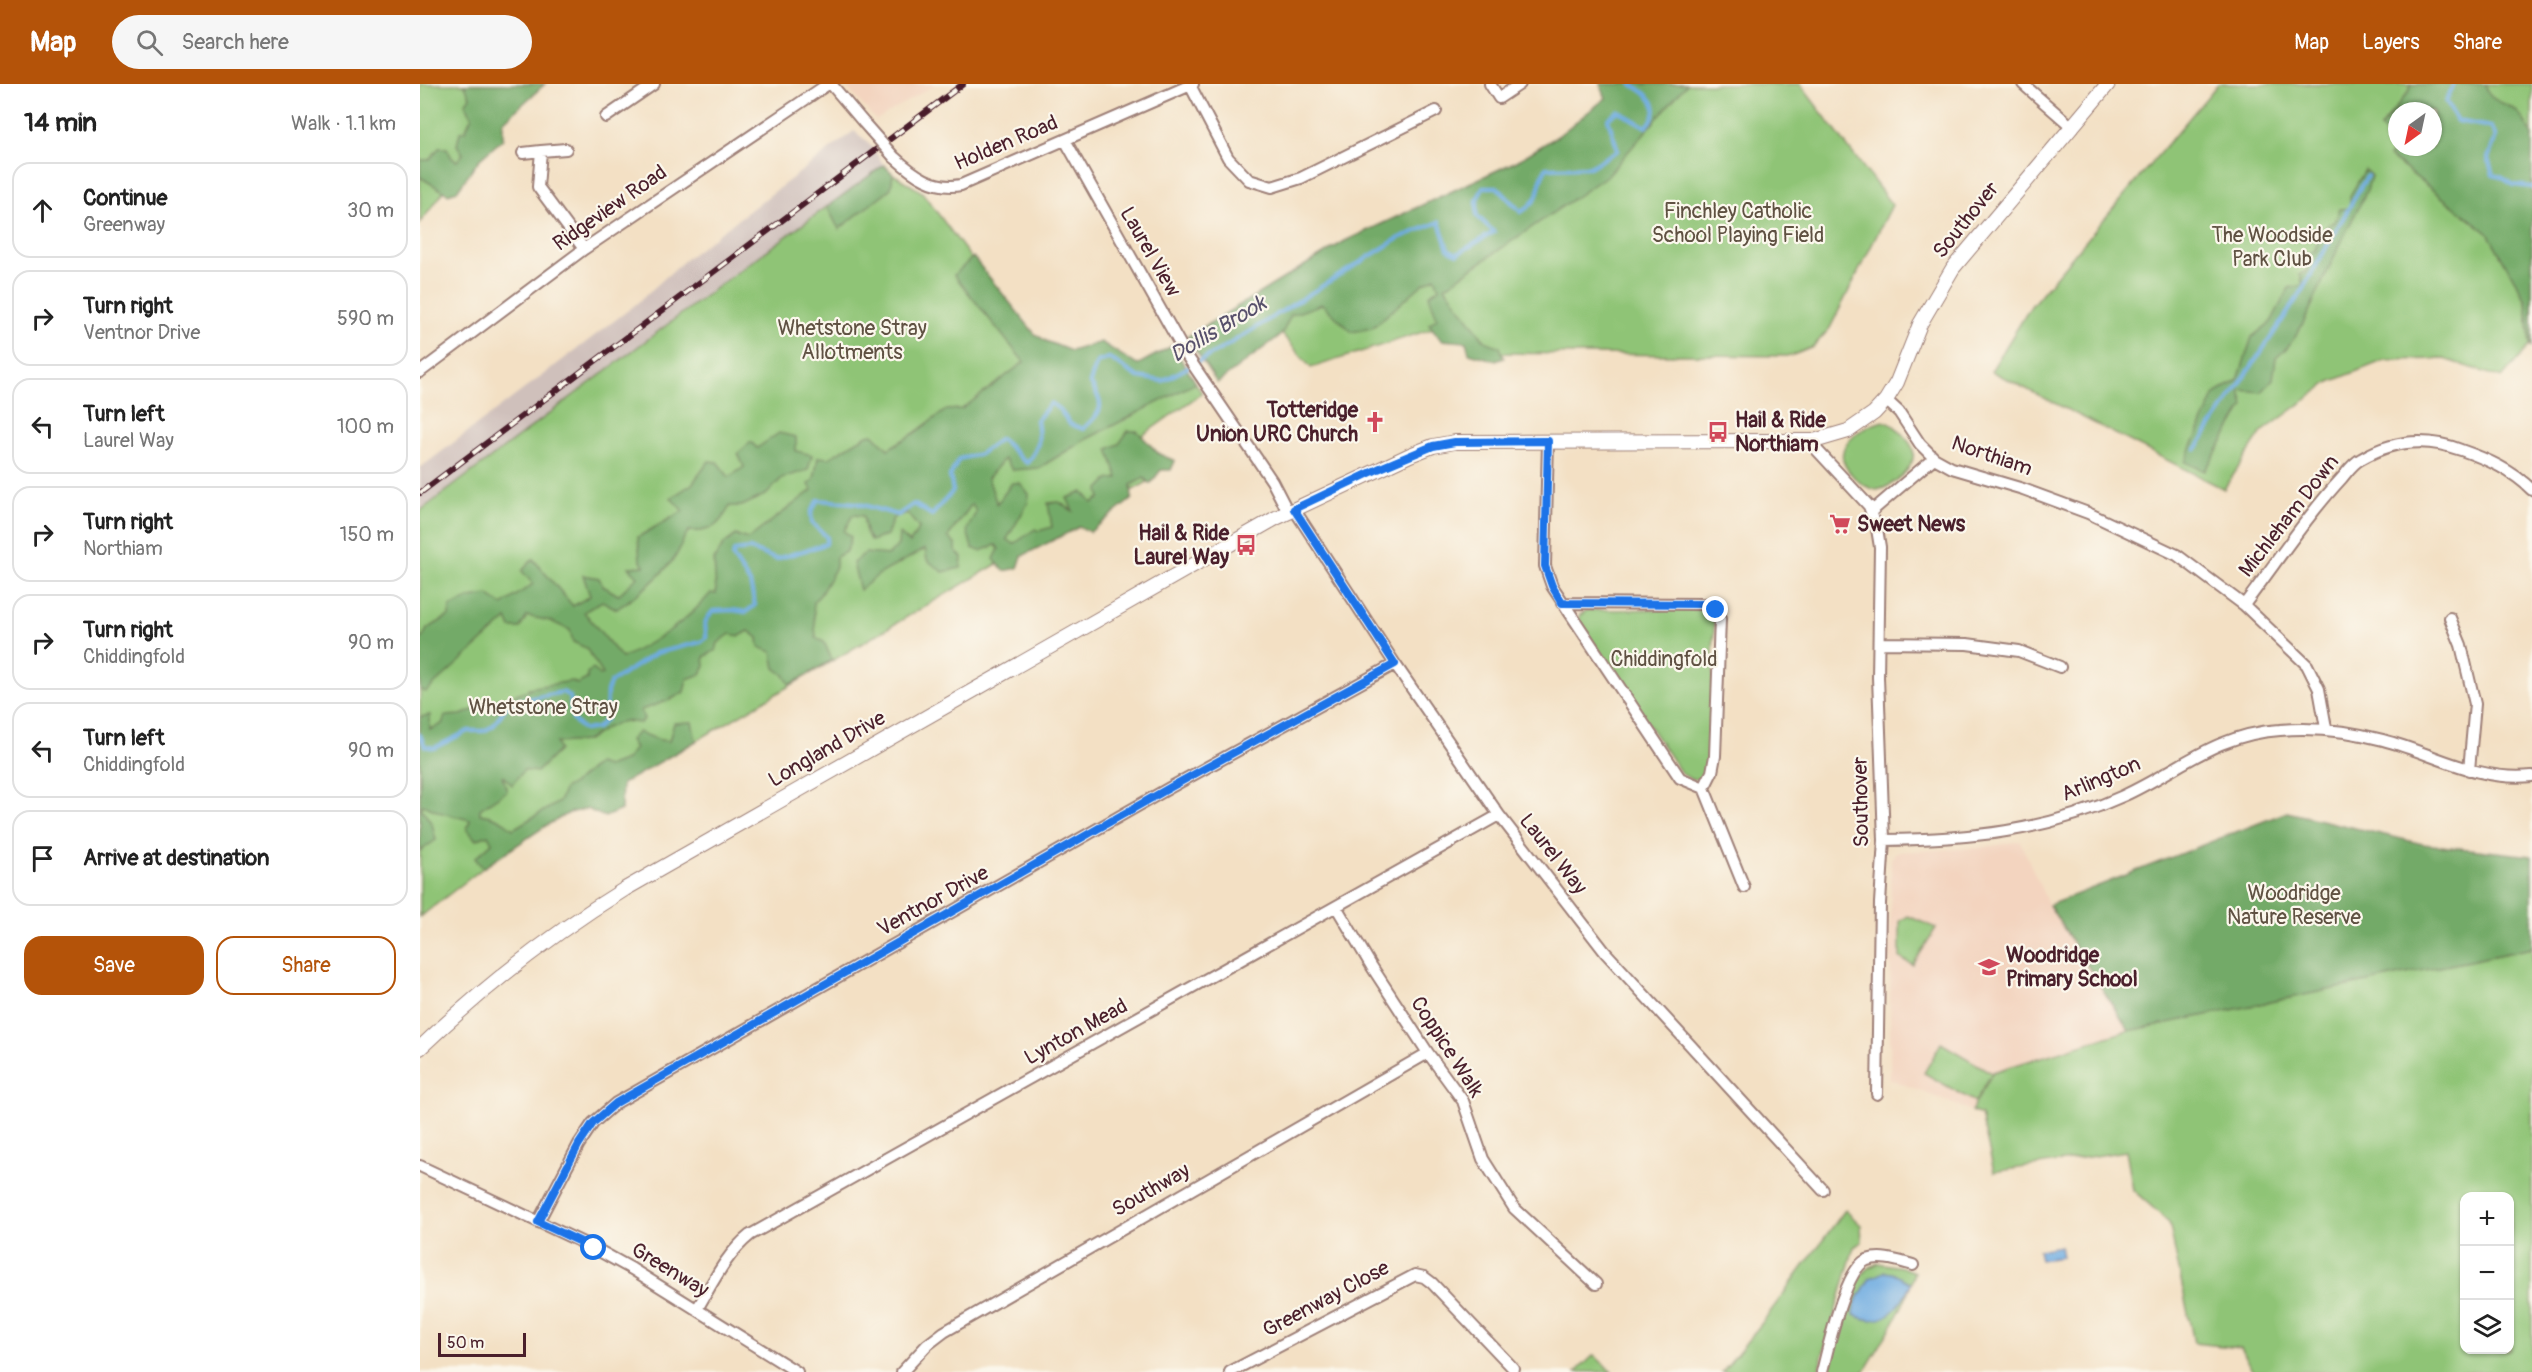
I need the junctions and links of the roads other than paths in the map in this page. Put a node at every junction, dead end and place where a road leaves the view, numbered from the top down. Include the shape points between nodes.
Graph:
1 (654, 84) edge
2 (829, 84) edge
3 (1490, 84) edge
4 (1520, 84) edge
5 (2023, 84) edge
6 (2108, 84) edge
7 (1192, 85) edge
8 (1436, 111) dead end
9 (606, 117) dead end
10 (2072, 126) junction
11 (1065, 140) junction
12 (566, 149) dead end
13 (541, 151) junction
14 (523, 153) dead end
15 (584, 249) junction
16 (420, 372) edge
17 (1204, 383) joint
18 (1886, 400) junction
19 (1548, 441) junction
20 (1814, 441) junction
21 (1934, 458) junction
22 (2532, 490) edge
23 (1872, 511) junction
24 (1286, 513) junction
25 (1562, 603) junction
26 (2244, 605) junction
27 (2450, 618) dead end
28 (1879, 643) junction
29 (1395, 664) junction
30 (2060, 667) dead end
31 (2326, 728) junction
32 (2469, 770) junction
33 (2532, 776) edge
34 (1704, 788) junction
35 (1499, 815) junction
36 (1884, 840) junction
37 (1744, 887) dead end
38 (1337, 908) junction
39 (420, 1048) edge
40 (1428, 1053) junction
41 (1877, 1094) dead end
42 (420, 1167) edge
43 (1823, 1190) dead end
44 (538, 1222) junction
45 (1913, 1264) dead end
46 (1596, 1284) dead end
47 (697, 1309) junction
48 (1514, 1368) dead end
49 (797, 1372) edge
50 (902, 1372) edge
51 (1230, 1372) edge
52 (1822, 1372) edge

1 - 9 street
2 - 11 street, Holden Road, bridge via 894,158 939,186 961,185
2 - 15 street, Ridgeview Road
3 - 4 street via 1499,98
5 - 10 street
6 - 10 street, Southover
7 - 8 street via 1228,158 1249,180 1272,187 1301,178
7 - 11 street, Holden Road
10 - 18 street, Southover via 1953,268 1920,324
11 - 17 street, Laurel View
12 - 13 street
13 - 14 street
13 - 15 street via 538,187
15 - 16 street, Ridgeview Road
17 - 24 street, Laurel Way via 1272,481
18 - 20 street via 1848,431
18 - 21 street, Northiam
19 - 20 street
19 - 24 street via 1455,442 1433,446
19 - 25 street via 1545,566
20 - 23 street, Southover via 1816,449
21 - 23 street
21 - 26 street, Northiam via 1952,468 2088,513 2177,555
22 - 26 street, Michleham Down via 2491,462 2450,446 2424,441 2397,443 2359,459 2329,492
23 - 28 street, Southover via 1880,547
24 - 29 street, Laurel Way
24 - 39 street, Longland Drive via 581,916 504,972
25 - 34 street via 1680,778
25 - 34 street via 1704,604 1716,610 1720,620 1715,756
26 - 31 street, Northiam via 2307,665 2319,689
27 - 32 street via 2461,645 2475,704
28 - 30 street via 1967,644 2019,651
28 - 36 street, Southover
29 - 35 street, Laurel Way
29 - 44 street, Ventnor Drive via 616,1103 593,1123 579,1144
31 - 32 street via 2384,740
31 - 36 street, Arlington via 2231,738 2123,796 2048,822 1976,837
32 - 33 street
34 - 37 street
35 - 38 street, Lynton Mead
35 - 43 street, Laurel Way via 1605,952
36 - 41 street, Southover
38 - 40 street, Coppice Walk
38 - 47 street, Lynton Mead via 750,1235 727,1260
40 - 46 street, Coppice Walk via 1463,1101 1483,1159 1514,1208
40 - 50 street, Southway via 944,1332
42 - 44 street, Greenway
44 - 47 street, Greenway via 632,1269
45 - 52 street via 1876,1258 1864,1261 1845,1291
47 - 49 street, Greenway
48 - 51 street, Greenway Close via 1432,1283 1415,1275

